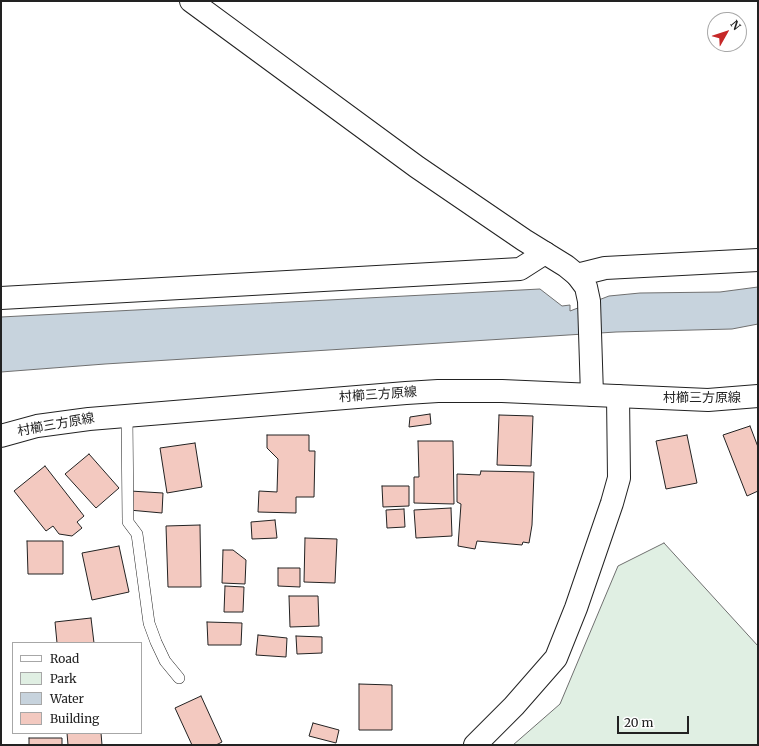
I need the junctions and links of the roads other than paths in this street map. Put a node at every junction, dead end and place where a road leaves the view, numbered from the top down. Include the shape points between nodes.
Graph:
1 (191, 1) edge
2 (545, 253) junction
3 (758, 260) edge
4 (577, 275) junction
5 (1, 298) edge
6 (592, 395) junction
7 (618, 396) junction
8 (758, 396) edge
9 (127, 416) junction
10 (1, 436) edge
11 (178, 678) dead end
12 (475, 745) edge

1 - 2 street via 417,167
2 - 4 street
2 - 5 street via 520,269
3 - 4 street via 605,268
4 - 6 street via 586,287 590,301
6 - 7 street, 村櫛三方原線
6 - 9 street, 村櫛三方原線 via 438,391
7 - 8 street, 村櫛三方原線 via 708,400
7 - 12 street via 618,478 584,586 556,658
9 - 10 street, 村櫛三方原線 via 62,422
9 - 11 lane via 128,522 137,534 149,623 162,655

